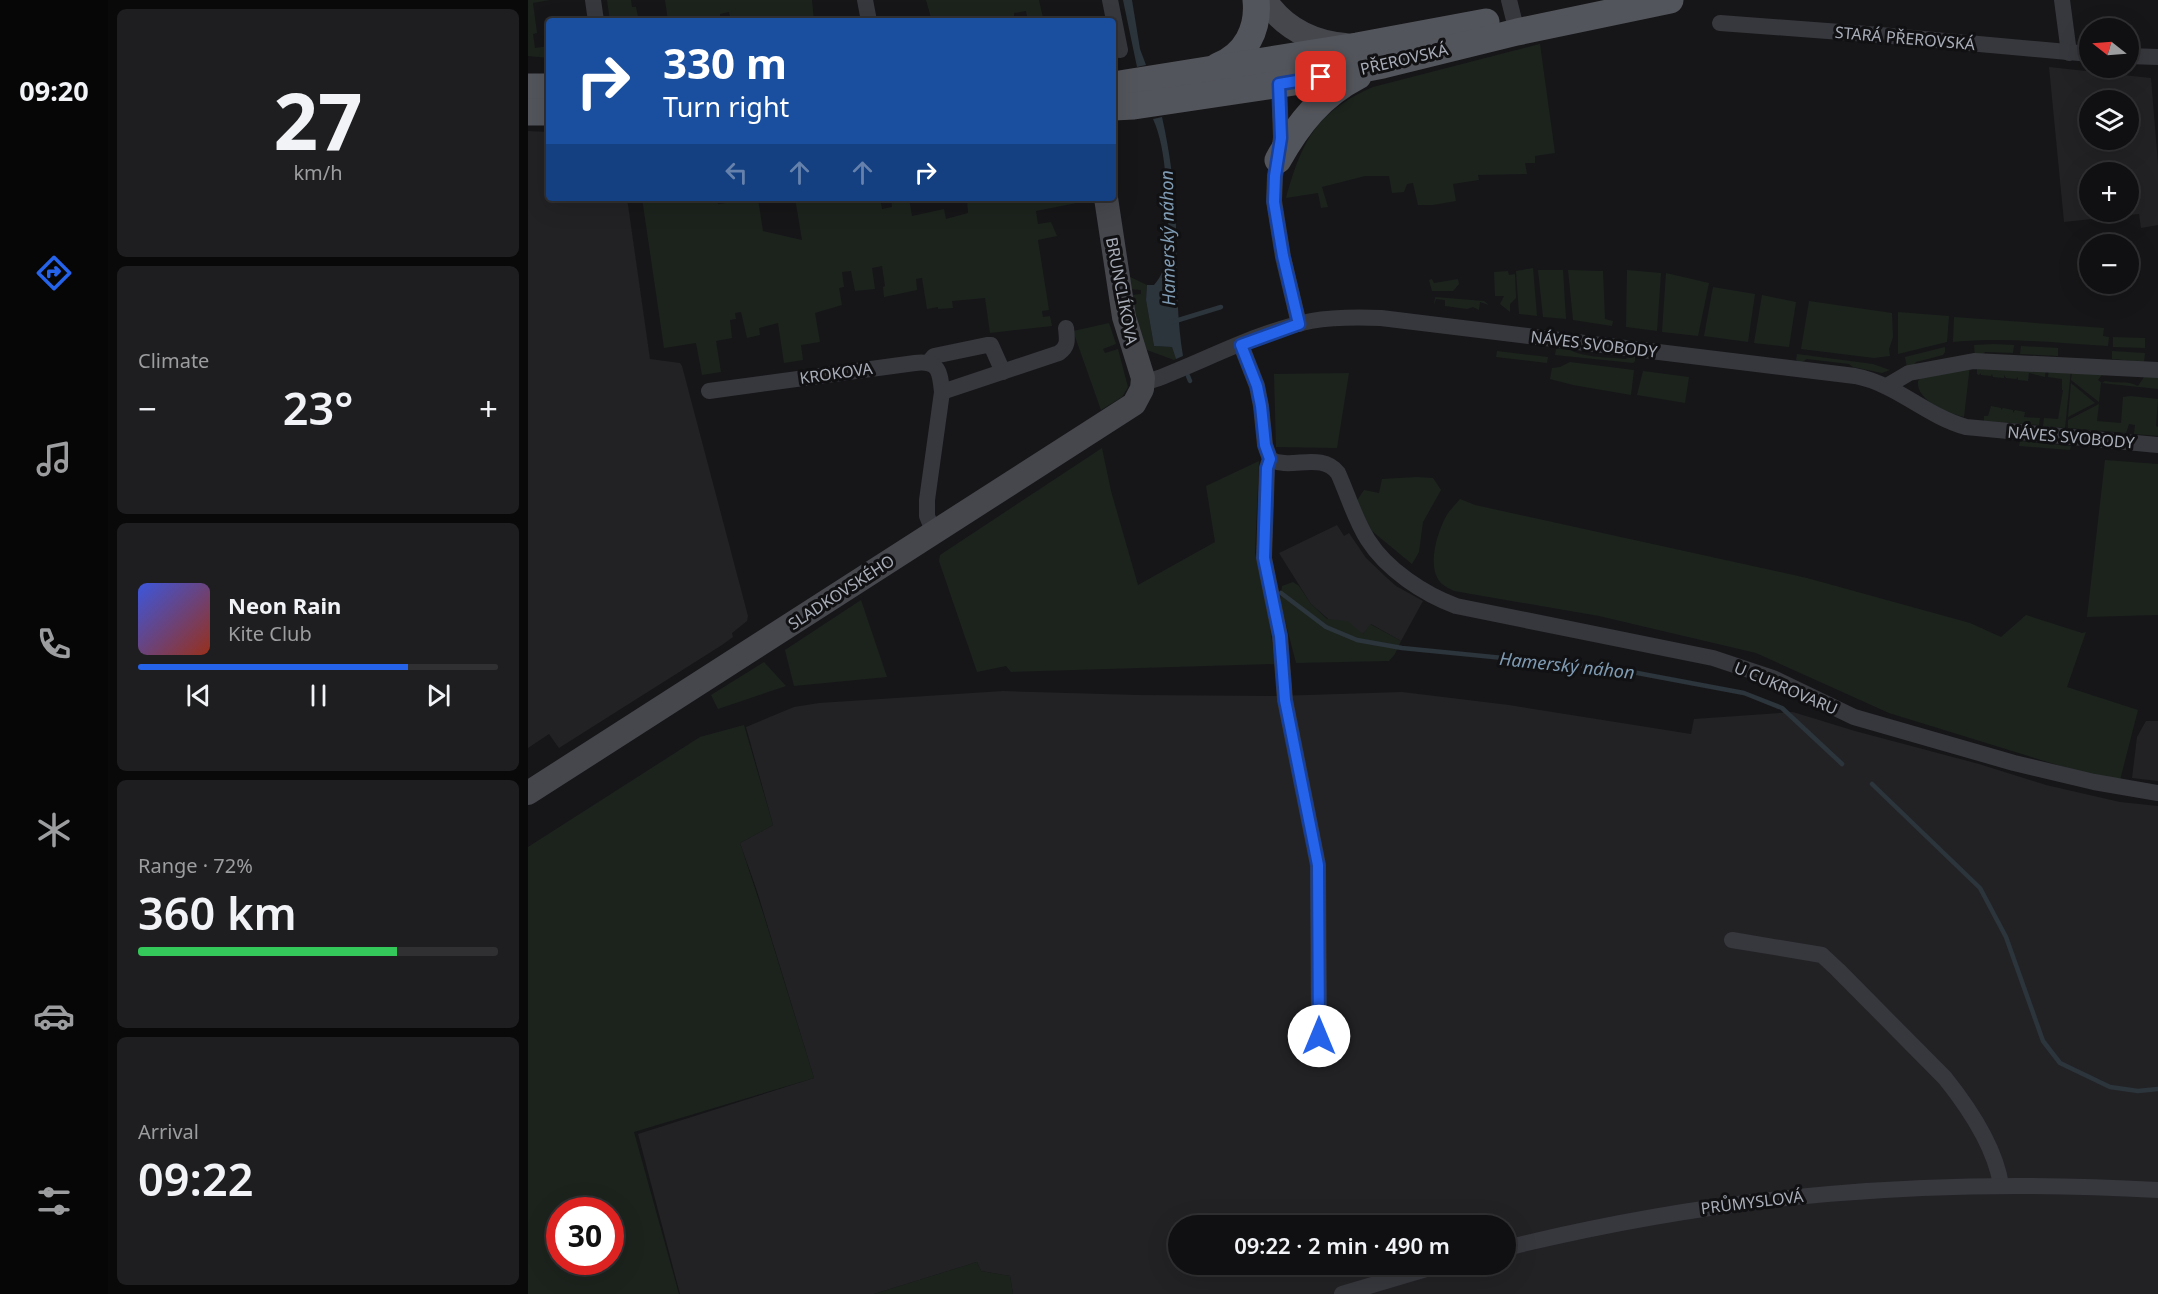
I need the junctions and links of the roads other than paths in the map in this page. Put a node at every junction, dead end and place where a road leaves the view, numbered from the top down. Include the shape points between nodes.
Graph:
1 (593, 0) edge
2 (865, 0) edge
3 (1110, 0) edge
4 (1260, 0) edge
5 (1599, 0) edge
6 (1670, 0) edge
7 (2062, 0) edge
8 (1513, 16) edge
9 (596, 18) edge
10 (868, 18) edge
11 (1114, 18) edge
12 (1720, 23) dead end
13 (1116, 30) edge
14 (1357, 46) junction
15 (1120, 50) dead end
16 (2069, 53) junction
17 (2079, 53) edge
18 (2139, 56) edge
19 (2158, 57) edge
20 (1383, 65) junction
21 (1200, 72) junction
22 (1278, 72) junction
23 (1116, 85) edge
24 (528, 87) edge
25 (546, 87) edge
26 (1116, 107) edge
27 (528, 112) edge
28 (546, 112) edge
29 (1278, 160) junction
30 (1106, 201) edge
31 (1299, 324) junction
32 (1066, 327) dead end
33 (1241, 345) junction
34 (928, 363) junction
35 (2158, 370) edge
36 (1003, 372) junction
37 (1143, 383) junction
38 (1887, 386) junction
39 (709, 391) dead end
40 (942, 392) junction
41 (2158, 445) edge
42 (1270, 459) junction
43 (933, 533) junction
44 (528, 793) edge
45 (2158, 793) edge
46 (1732, 940) dead end
47 (1319, 1036) dead end
48 (2001, 1185) junction
49 (2158, 1190) edge
50 (1516, 1246) edge
51 (1406, 1275) edge
52 (1342, 1294) edge

1 - 9 street
2 - 10 street
3 - 11 street
4 - 14 street via 1294,30 1317,40
4 - 21 main road via 1249,41 1224,64
4 - 22 main road via 1269,20
5 - 8 main road, PŘEROVSKÁ
6 - 8 main road, PŘEROVSKÁ
7 - 16 street
8 - 14 main road, PŘEROVSKÁ
8 - 20 main road, PŘEROVSKÁ
12 - 16 street, STARÁ PŘEROVSKÁ
13 - 15 street
14 - 22 main road, PŘEROVSKÁ
16 - 17 street, STARÁ PŘEROVSKÁ
18 - 19 street
20 - 22 main road, PŘEROVSKÁ
20 - 29 main road via 1345,82 1321,100
21 - 22 main road, PŘEROVSKÁ
21 - 23 main road, PŘEROVSKÁ
22 - 26 main road, PŘEROVSKÁ
22 - 29 street
24 - 25 main road
27 - 28 main road
29 - 31 street via 1275,216
30 - 37 street, BRUNCLÍKOVA via 1124,317
31 - 33 street, NÁVES SVOBODY
31 - 38 street, NÁVES SVOBODY via 1347,317 1402,320 1837,374
32 - 36 street via 1065,348
33 - 37 street, NÁVES SVOBODY
33 - 42 street via 1257,386
34 - 36 street, KROKOVA via 933,356 991,345
34 - 39 street, KROKOVA
34 - 40 street via 938,368
35 - 38 street via 1974,360 1909,373
36 - 40 street
37 - 43 street, SLADKOVSKÉHO via 1134,404
38 - 41 street, NÁVES SVOBODY via 1966,427
40 - 43 street via 927,500
42 - 45 street, U CUKROVARU via 1321,463 1335,470 1371,544 1384,559 1415,584 1456,606 1713,658 1773,678 1854,717 2014,763
42 - 47 street via 1264,558 1280,636 1285,700 1318,865
43 - 44 street, SLADKOVSKÉHO
46 - 48 street via 1822,955 1960,1097 1994,1158
48 - 49 street, PRŮMYSLOVÁ
48 - 50 street, PRŮMYSLOVÁ via 1872,1189 1748,1202
51 - 52 street

